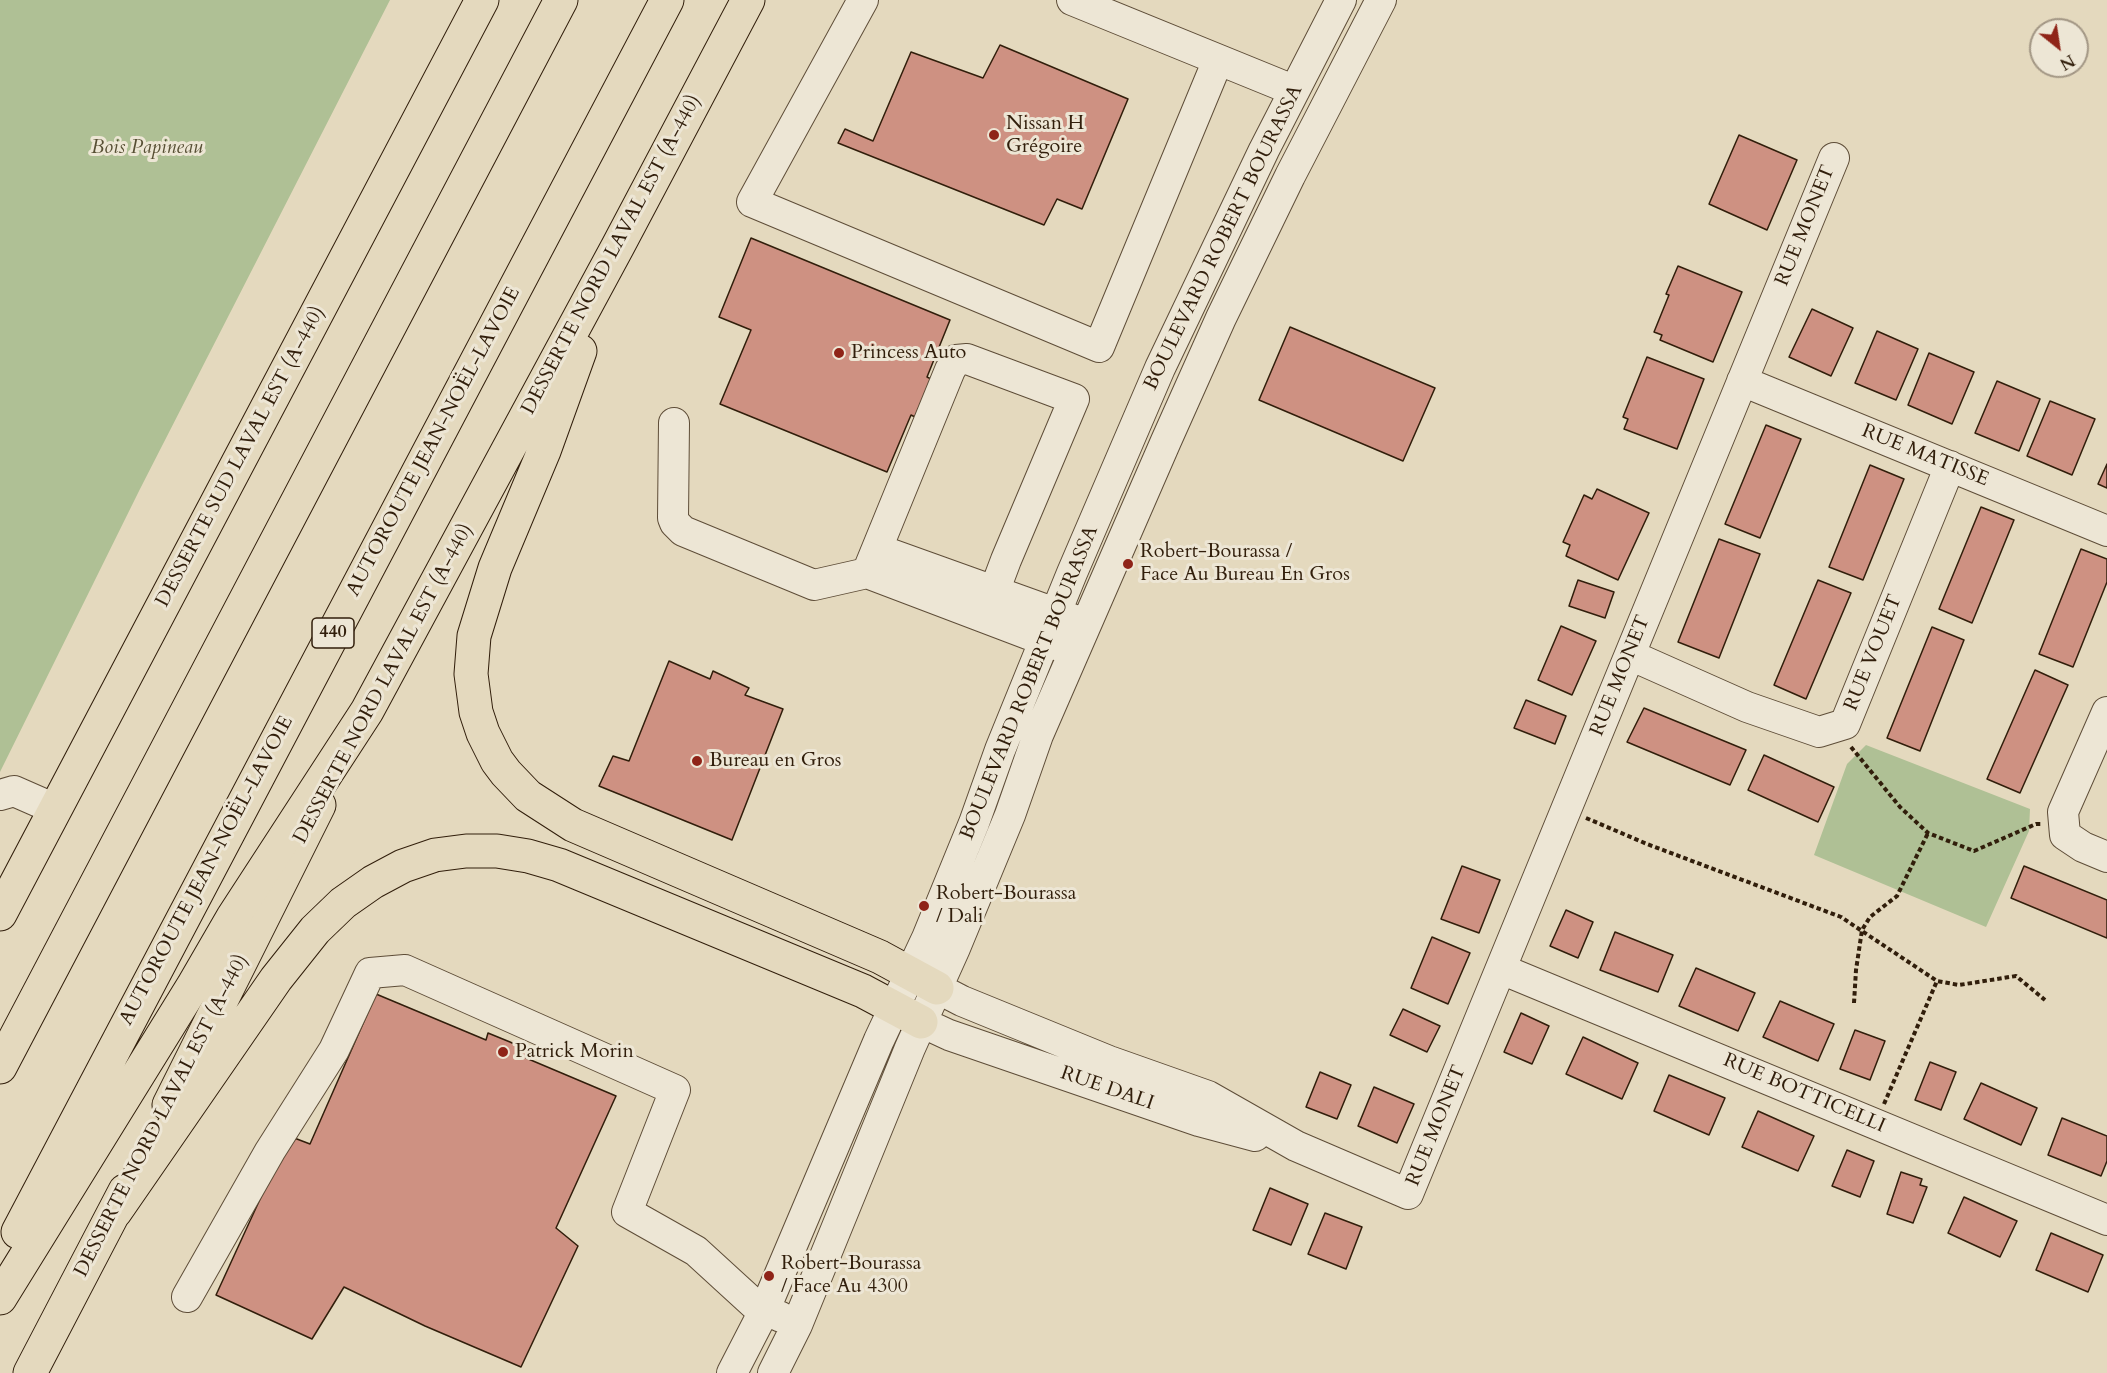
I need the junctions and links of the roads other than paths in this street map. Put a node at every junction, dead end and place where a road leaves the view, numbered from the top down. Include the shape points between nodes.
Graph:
1 (482, 0) edge
2 (561, 0) edge
3 (667, 0) edge
4 (748, 0) edge
5 (862, 0) edge
6 (1072, 0) edge
7 (1341, 0) edge
8 (1381, 0) edge
9 (1218, 60) junction
10 (1293, 90) junction
11 (1834, 158) dead end
12 (618, 246) junction
13 (1742, 381) junction
14 (674, 423) dead end
15 (1950, 466) junction
16 (2107, 531) edge
17 (872, 561) junction
18 (990, 604) junction
19 (1056, 613) junction
20 (1086, 624) junction
21 (1046, 640) junction
22 (1074, 651) junction
23 (1630, 655) junction
24 (367, 711) junction
25 (2107, 712) edge
26 (0, 795) edge
27 (55, 809) junction
28 (2107, 857) edge
29 (0, 914) edge
30 (1501, 969) junction
31 (924, 981) junction
32 (908, 1015) junction
33 (0, 1067) edge
34 (1296, 1146) junction
35 (1408, 1194) joint
36 (115, 1212) junction
37 (2107, 1220) edge
38 (0, 1266) edge
39 (187, 1297) dead end
40 (0, 1298) edge
41 (765, 1309) junction
42 (798, 1325) junction
43 (30, 1373) edge
44 (732, 1373) edge
45 (773, 1373) edge

1 - 27 main road, DESSERTE SUD LAVAL EST (A-440)
2 - 33 main road
3 - 38 main road, AUTOROUTE JEAN-NOËL-LAVOIE / 440
4 - 12 main road, DESSERTE NORD LAVAL EST (A-440)
5 - 9 street via 752,202 1099,347
6 - 9 street
7 - 10 street, BOULEVARD ROBERT BOURASSA
8 - 20 street, BOULEVARD ROBERT BOURASSA via 1226,308
9 - 10 street
10 - 19 street, BOULEVARD ROBERT BOURASSA via 1173,339
11 - 13 street, RUE MONET
12 - 24 main road, DESSERTE NORD LAVAL EST (A-440)
12 - 31 main road via 548,441 495,568 474,636 471,674 483,733 497,761 518,786 573,825 880,957
13 - 15 street, RUE MATISSE
13 - 23 street, RUE MONET
14 - 17 street via 673,518 677,527 814,585
15 - 16 street, RUE MATISSE
15 - 23 street, RUE VOUET via 1845,724 1819,732 1747,707
17 - 18 street
17 - 18 street via 950,370 957,360 967,359 1074,399
18 - 19 street
18 - 21 street
19 - 20 street
19 - 21 street, BOULEVARD ROBERT BOURASSA
20 - 22 street, BOULEVARD ROBERT BOURASSA
21 - 22 street
21 - 31 street, BOULEVARD ROBERT BOURASSA via 965,845
22 - 31 street, BOULEVARD ROBERT BOURASSA via 1010,815
23 - 30 street, RUE MONET
24 - 36 main road, DESSERTE NORD LAVAL EST (A-440)
24 - 40 main road via 233,917
25 - 28 street via 2063,812 2065,835
26 - 27 street via 14,791
27 - 29 main road, DESSERTE SUD LAVAL EST (A-440)
30 - 35 street, RUE MONET
30 - 37 street, RUE BOTTICELLI
31 - 32 street, BOULEVARD ROBERT BOURASSA
31 - 34 street, RUE DALI via 962,1001 1109,1061 1208,1096
32 - 34 street, RUE DALI via 949,1035 1200,1121
32 - 36 main road via 862,991 560,865 497,851 435,855 373,882 315,930 270,988
32 - 41 street, BOULEVARD ROBERT BOURASSA
32 - 42 street, BOULEVARD ROBERT BOURASSA
34 - 35 street, RUE DALI
36 - 43 main road, DESSERTE NORD LAVAL EST (A-440)
39 - 41 street via 270,1151 334,1050 370,973 405,970 675,1090 627,1212 696,1251 755,1305
41 - 42 street
41 - 44 street, BOULEVARD ROBERT BOURASSA
42 - 45 street, BOULEVARD ROBERT BOURASSA

